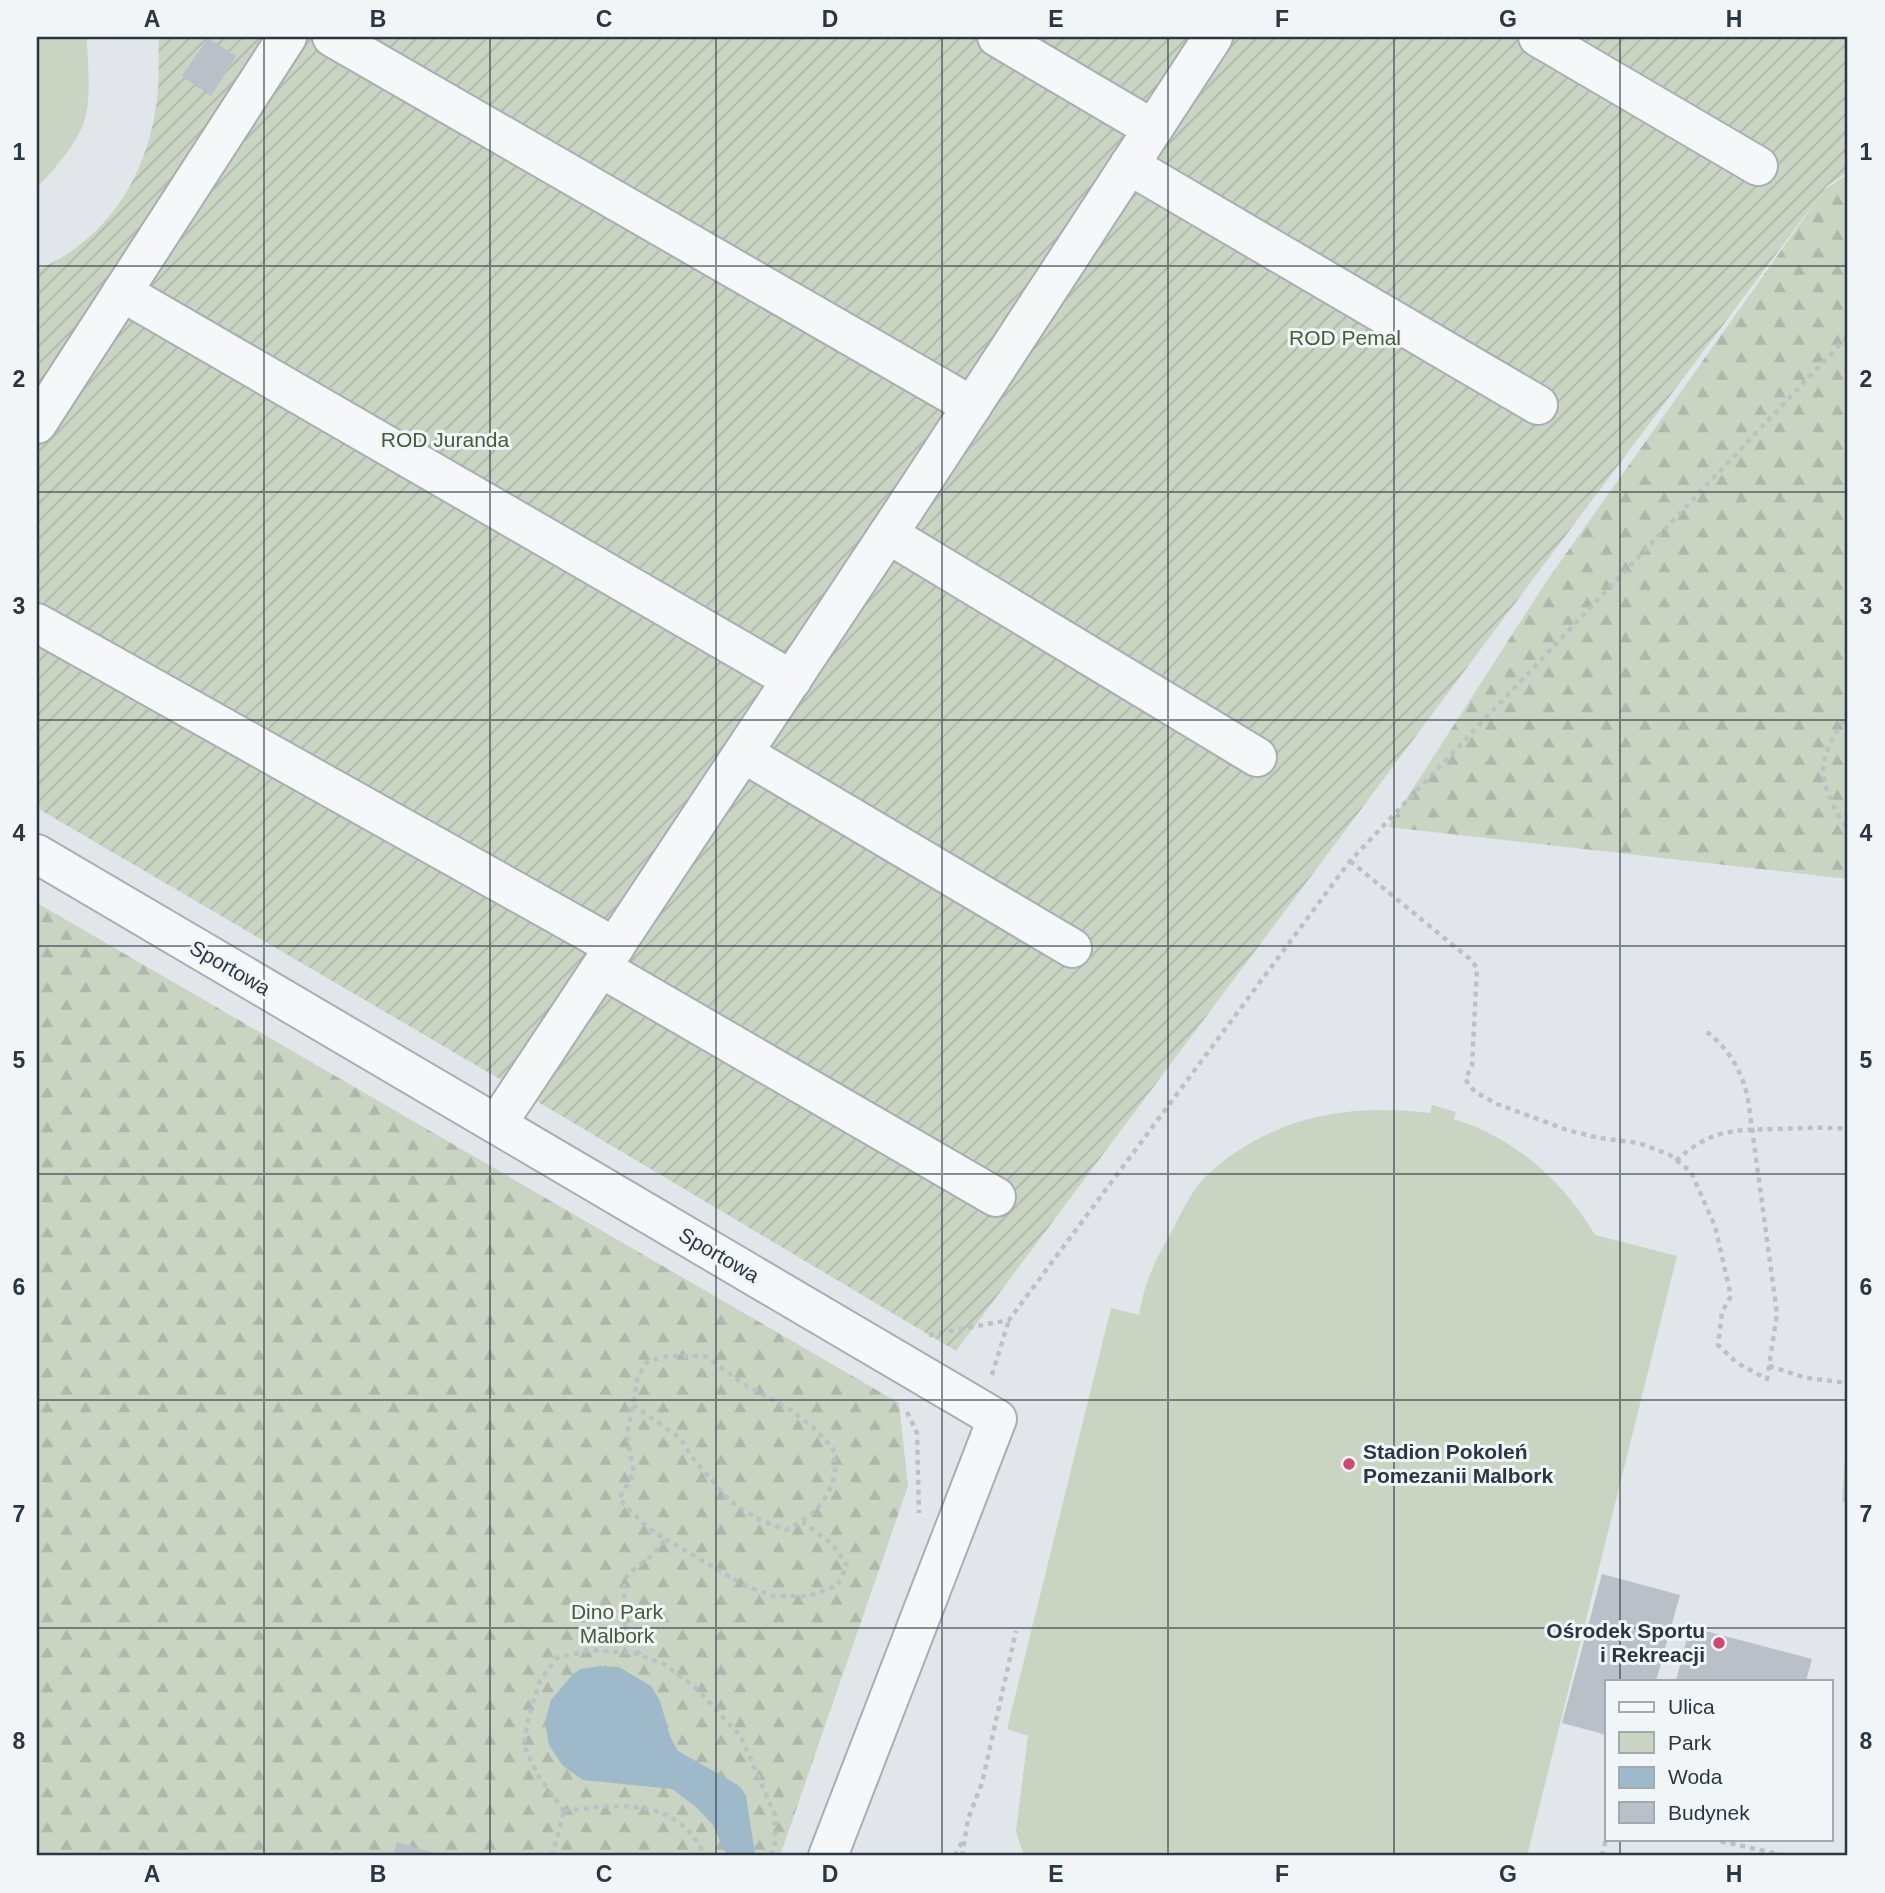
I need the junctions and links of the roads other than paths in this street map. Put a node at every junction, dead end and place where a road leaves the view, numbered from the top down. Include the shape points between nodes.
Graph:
1 (287, 37) edge
2 (331, 37) edge
3 (997, 37) edge
4 (1213, 37) edge
5 (1538, 37) edge
6 (1153, 128) junction
7 (1129, 165) junction
8 (1758, 166) dead end
9 (122, 292) junction
10 (1538, 405) dead end
11 (972, 407) junction
12 (37, 424) edge
13 (888, 534) junction
14 (37, 623) edge
15 (792, 680) junction
16 (743, 753) junction
17 (1257, 757) dead end
18 (37, 854) edge
19 (1072, 948) dead end
20 (608, 957) junction
21 (497, 1124) junction
22 (996, 1197) dead end
23 (828, 1856) edge

1 - 9 street
2 - 11 street
3 - 6 street
4 - 6 street
5 - 8 street
6 - 7 street
7 - 10 street
7 - 11 street
9 - 12 street
9 - 15 street
11 - 13 street
13 - 15 street
13 - 17 street
14 - 20 street
15 - 16 street
16 - 19 street
16 - 20 street
18 - 21 street, Sportowa
20 - 21 street
20 - 22 street
21 - 23 street, Sportowa via 997,1419

